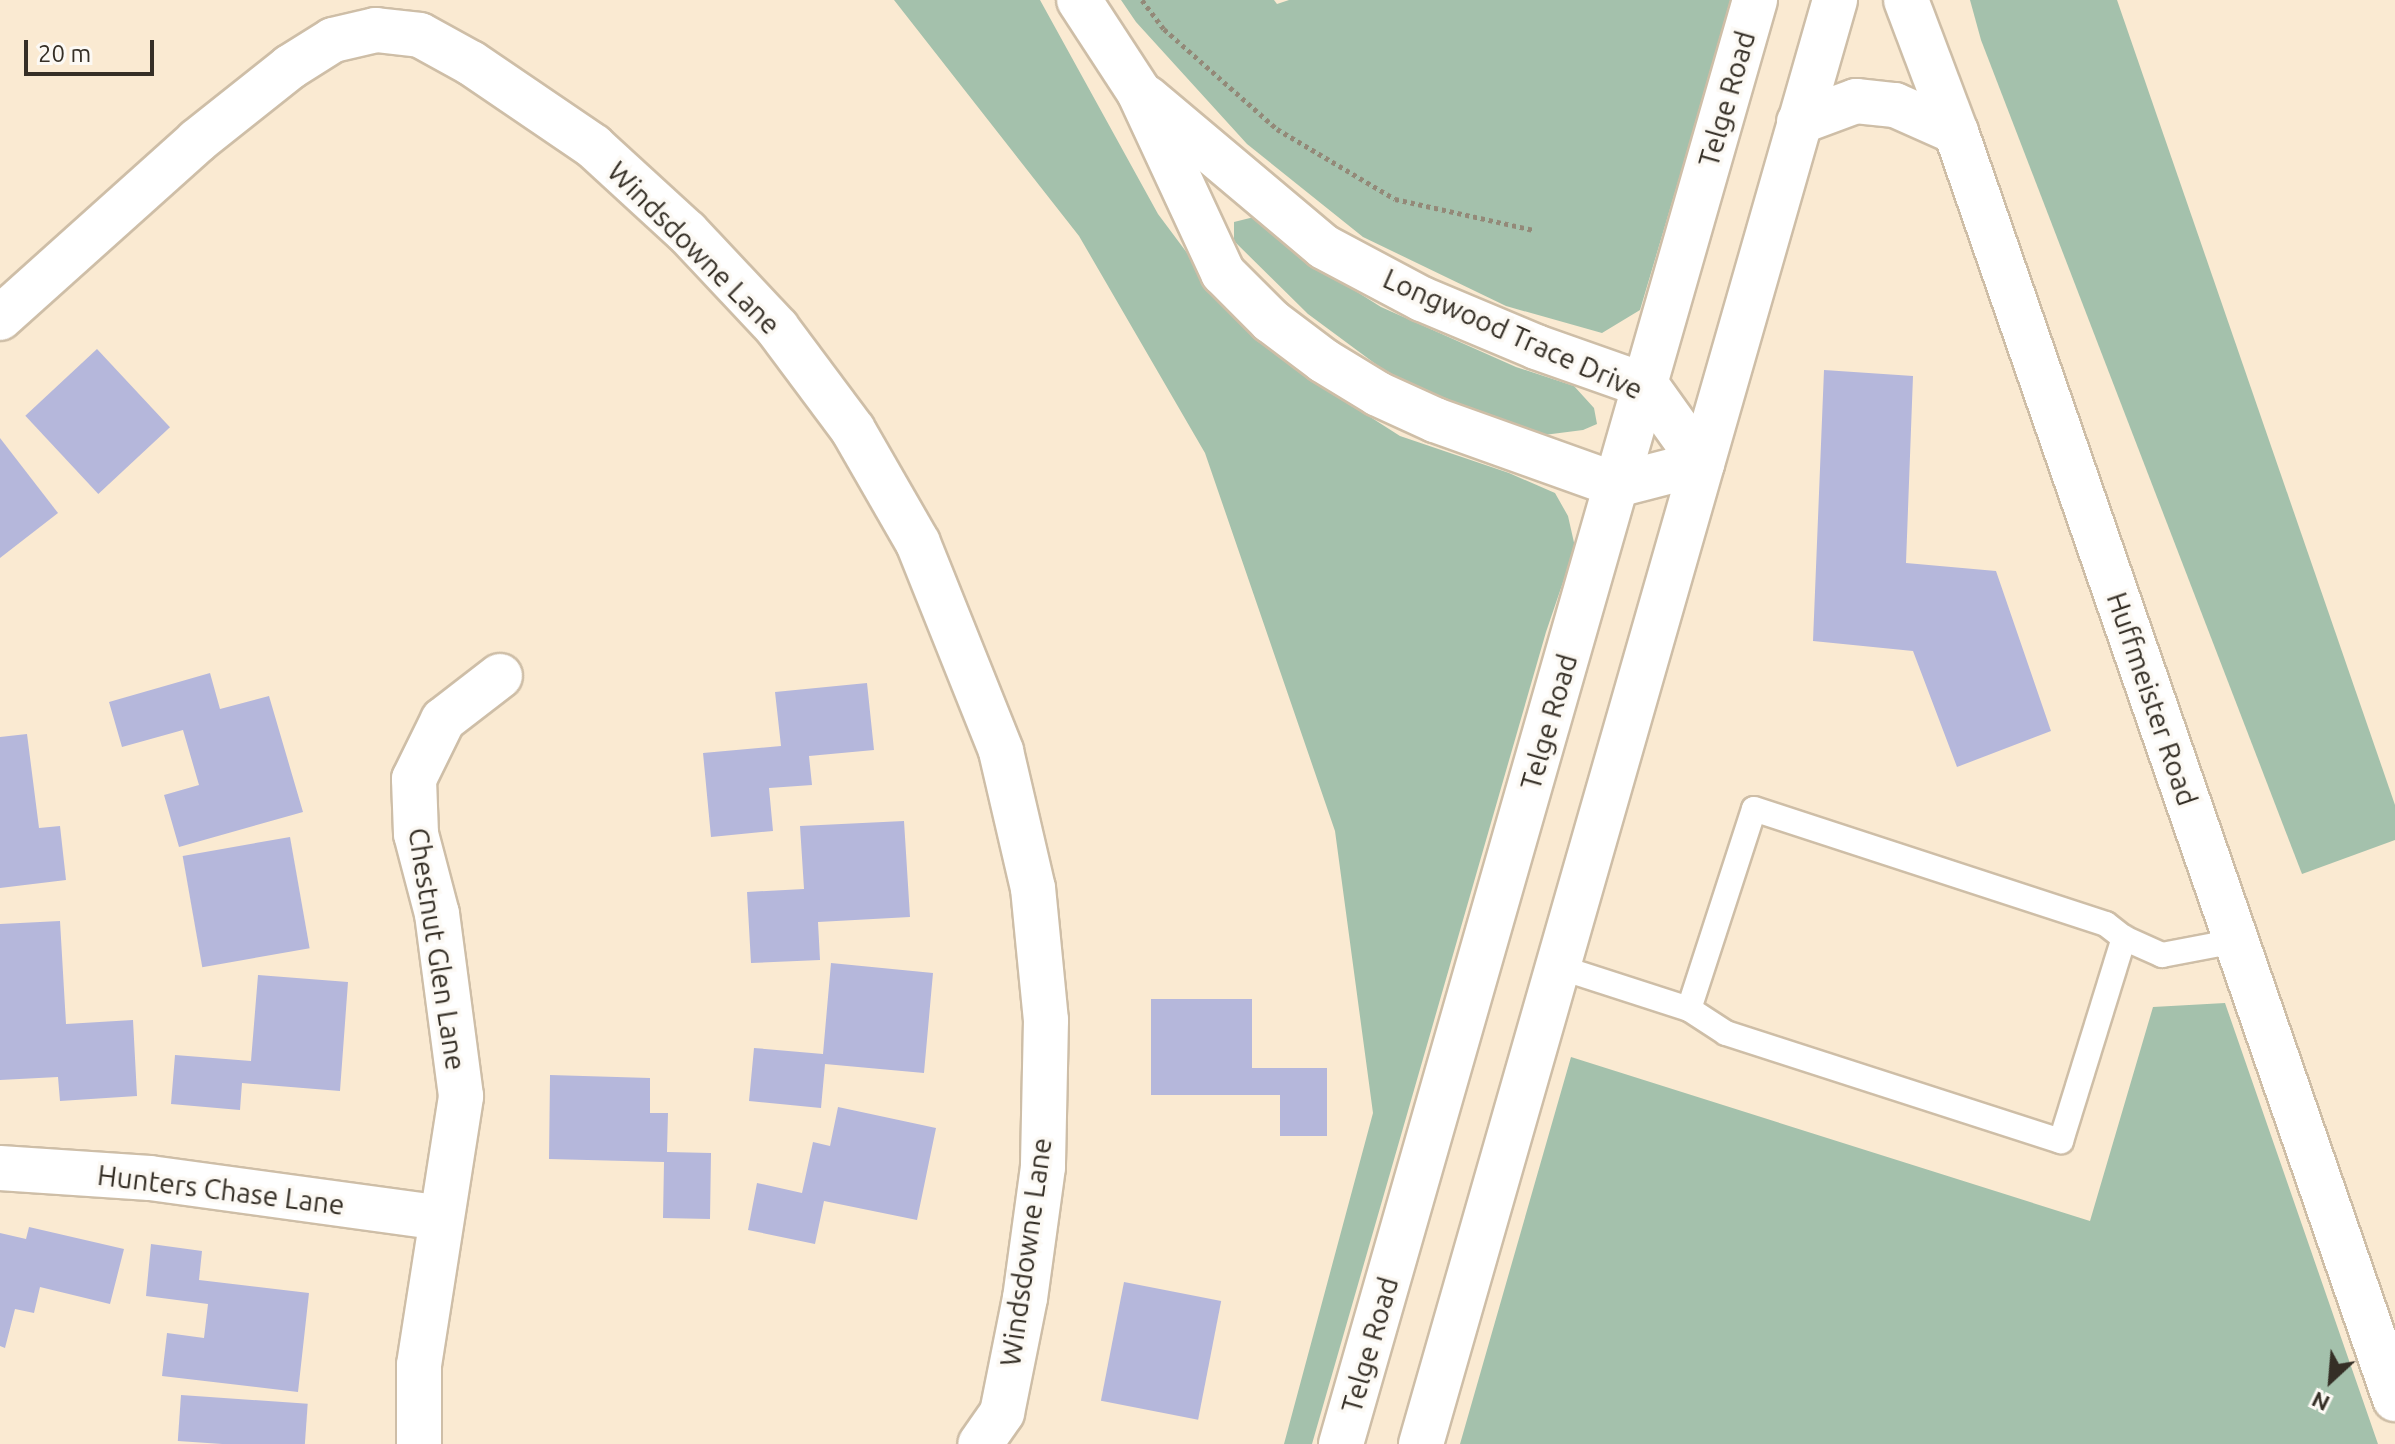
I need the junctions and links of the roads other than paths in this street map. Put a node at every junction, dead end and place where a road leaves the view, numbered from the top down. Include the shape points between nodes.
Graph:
1 (1079, 0) edge
2 (1755, 0) edge
3 (1835, 0) edge
4 (1906, 0) edge
5 (1139, 92) junction
6 (1799, 122) junction
7 (1956, 132) junction
8 (0, 318) edge
9 (1647, 386) junction
10 (1702, 463) junction
11 (1617, 485) junction
12 (500, 676) dead end
13 (2124, 938) junction
14 (2236, 941) junction
15 (1559, 967) junction
16 (1689, 1009) junction
17 (0, 1168) edge
18 (441, 1218) junction
19 (2395, 1399) edge
20 (419, 1444) edge
21 (980, 1444) edge
22 (1341, 1444) edge
23 (1421, 1444) edge

1 - 5 street, Longwood Trace Drive
2 - 9 street, Telge Road
3 - 6 street
4 - 7 street, Huffmeister Road
5 - 9 street, Longwood Trace Drive via 1324,247 1422,299
5 - 11 street, Longwood Trace Drive via 1223,273 1271,321 1378,394 1435,420
6 - 7 street via 1856,101 1895,105
6 - 10 street
7 - 14 street, Huffmeister Road
8 - 21 street, Windsdowne Lane via 197,141 290,67 333,40 376,30 420,35 593,146 687,232 777,328 853,430 918,543 1001,751 1033,888 1046,1020 1043,1167 1002,1413
9 - 10 street, Longwood Trace Drive
9 - 11 street, Telge Road
10 - 11 street
10 - 15 street
11 - 22 street, Telge Road
12 - 18 street, Chestnut Glen Lane via 443,720 414,779 416,834 437,914 461,1096
13 - 14 lane via 2162,955
13 - 16 lane via 2106,924 1754,809
13 - 16 lane via 2061,1141 1726,1033
14 - 19 street, Huffmeister Road
15 - 16 lane
15 - 23 street
17 - 18 street, Hunters Chase Lane via 150,1178
18 - 20 street, Chestnut Glen Lane via 419,1365

